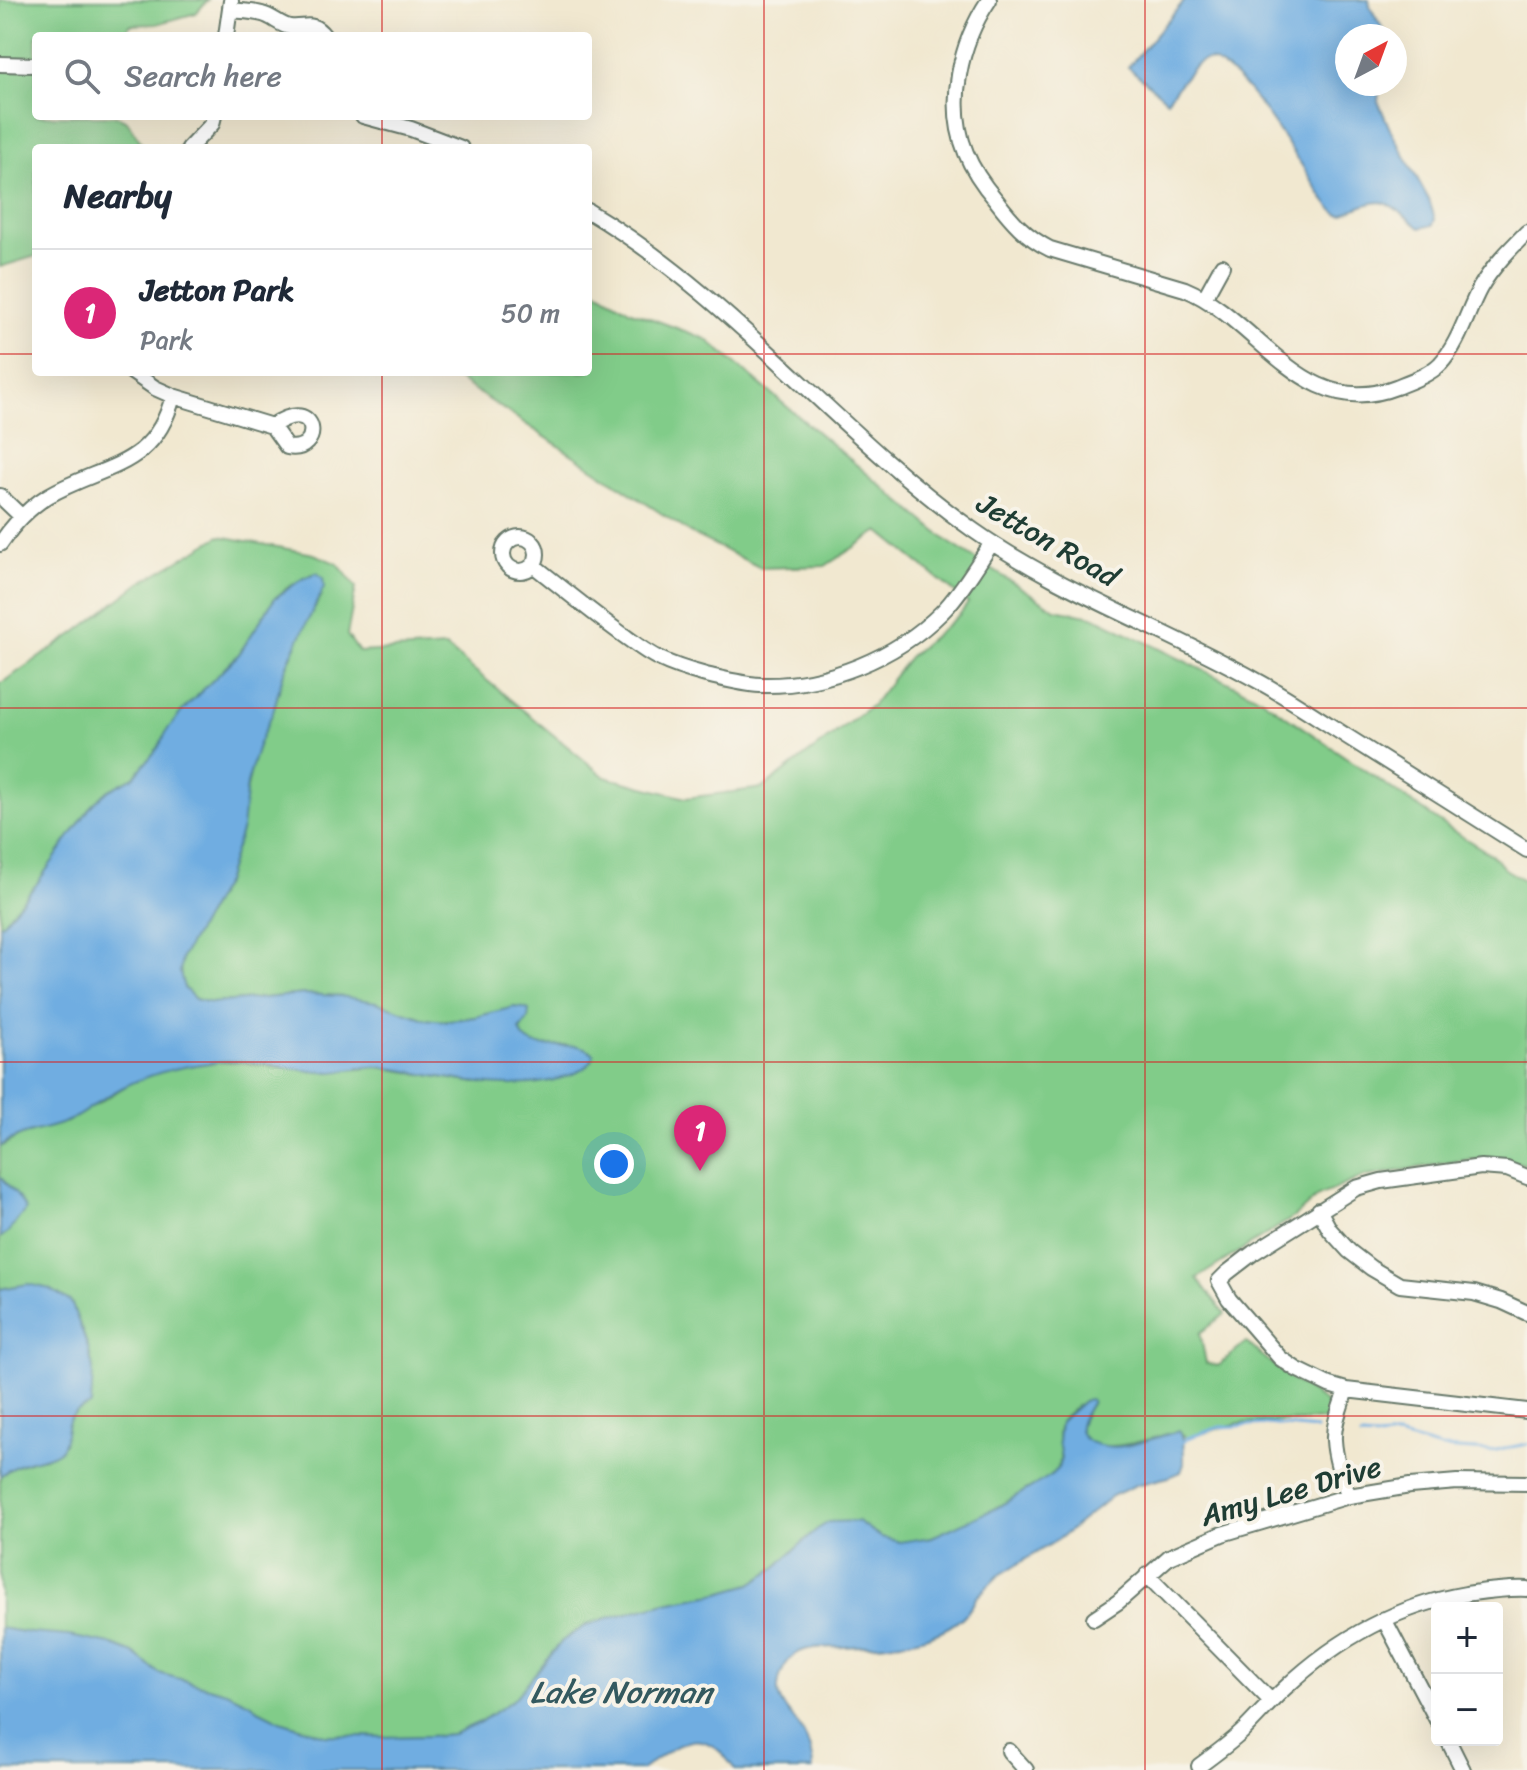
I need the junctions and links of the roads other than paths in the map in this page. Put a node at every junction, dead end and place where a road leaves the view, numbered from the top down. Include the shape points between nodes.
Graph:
1 (989, 0) edge
2 (231, 5) edge
3 (227, 32) edge
4 (289, 32) edge
5 (321, 32) edge
6 (0, 64) edge
7 (32, 65) edge
8 (213, 120) edge
9 (378, 120) edge
10 (193, 144) edge
11 (450, 144) edge
12 (592, 214) edge
13 (1527, 232) edge
14 (1222, 266) dead end
15 (1205, 297) junction
16 (138, 376) edge
17 (173, 396) junction
18 (272, 426) dead end
19 (0, 496) edge
20 (22, 517) junction
21 (992, 543) junction
22 (0, 544) edge
23 (533, 565) dead end
24 (1527, 850) edge
25 (1527, 1177) edge
26 (1319, 1210) junction
27 (1527, 1313) edge
28 (1346, 1390) junction
29 (1527, 1411) edge
30 (1527, 1483) edge
31 (1349, 1496) junction
32 (1147, 1575) junction
33 (1527, 1589) edge
34 (1094, 1618) dead end
35 (1384, 1619) junction
36 (1271, 1701) junction
37 (1431, 1709) edge
38 (1451, 1746) edge
39 (1009, 1751) dead end
40 (1199, 1766) dead end
41 (1026, 1770) edge
42 (1463, 1770) edge

1 - 15 street via 964,56 957,103 966,153 986,187 1023,232 1050,249
2 - 3 street
2 - 4 street via 275,19
4 - 5 street via 309,26
6 - 7 street
8 - 10 street
9 - 11 street
12 - 21 street, Jetton Road via 701,291 908,479
13 - 15 street via 1484,281 1440,364 1379,392 1350,395 1310,381
14 - 15 street
16 - 17 street
17 - 18 street
17 - 20 street via 165,422 141,451 114,468 68,485
19 - 20 street
20 - 22 street
21 - 23 street via 944,610 900,645 821,678 764,685 661,660
21 - 24 street, Jetton Road via 1257,680
25 - 26 street via 1481,1167 1381,1181 1356,1188
26 - 27 street via 1349,1251 1400,1285 1474,1293
26 - 28 street via 1219,1281 1280,1358
28 - 29 street
28 - 31 street via 1334,1440
30 - 31 street, Amy Lee Drive via 1457,1482
31 - 32 street, Amy Lee Drive via 1200,1543 1169,1557
32 - 34 street, Amy Lee Drive
32 - 36 street
33 - 35 street via 1449,1597
35 - 36 street via 1325,1655
35 - 37 street
36 - 40 street
38 - 42 street
39 - 41 street

